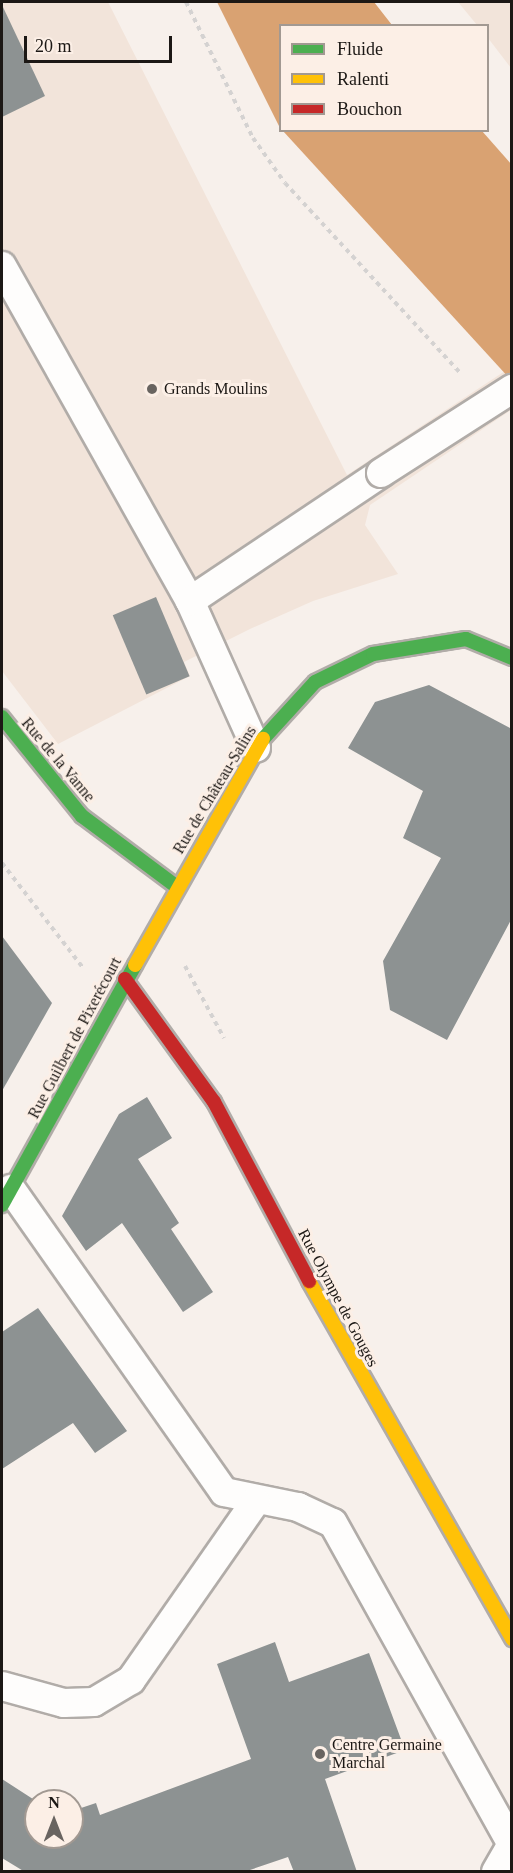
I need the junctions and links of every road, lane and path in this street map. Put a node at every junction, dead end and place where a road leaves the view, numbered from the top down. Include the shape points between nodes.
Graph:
1 (186, 2) edge
2 (2, 266) edge
3 (471, 385) dead end
4 (512, 389) edge
5 (190, 601) junction
6 (512, 658) edge
7 (2, 717) edge
8 (256, 748) junction
9 (2, 863) edge
10 (177, 887) junction
11 (125, 980) junction
12 (111, 1005) junction
13 (6, 1197) edge
14 (256, 1501) junction
15 (512, 1639) edge
16 (2, 1686) edge
17 (496, 1872) edge

1 - 3 path via 253,138 285,183
2 - 5 lane
4 - 5 lane, bridge
5 - 8 lane
6 - 8 street, Rue de Château-Salins via 466,639 373,654 315,682
7 - 10 street, Rue de la Vanne via 82,816
8 - 10 street, Rue de Château-Salins
9 - 12 path
10 - 11 street, Rue Guilbert de Pixerécourt
11 - 12 street, Rue Guilbert de Pixerécourt
11 - 15 street, Rue Olympe de Gouges via 214,1102 359,1374
12 - 13 street, Rue Guilbert de Pixerécourt
13 - 14 lane via 224,1492
14 - 16 lane via 131,1680 94,1702 64,1703
14 - 17 lane via 298,1507 333,1523 512,1844

